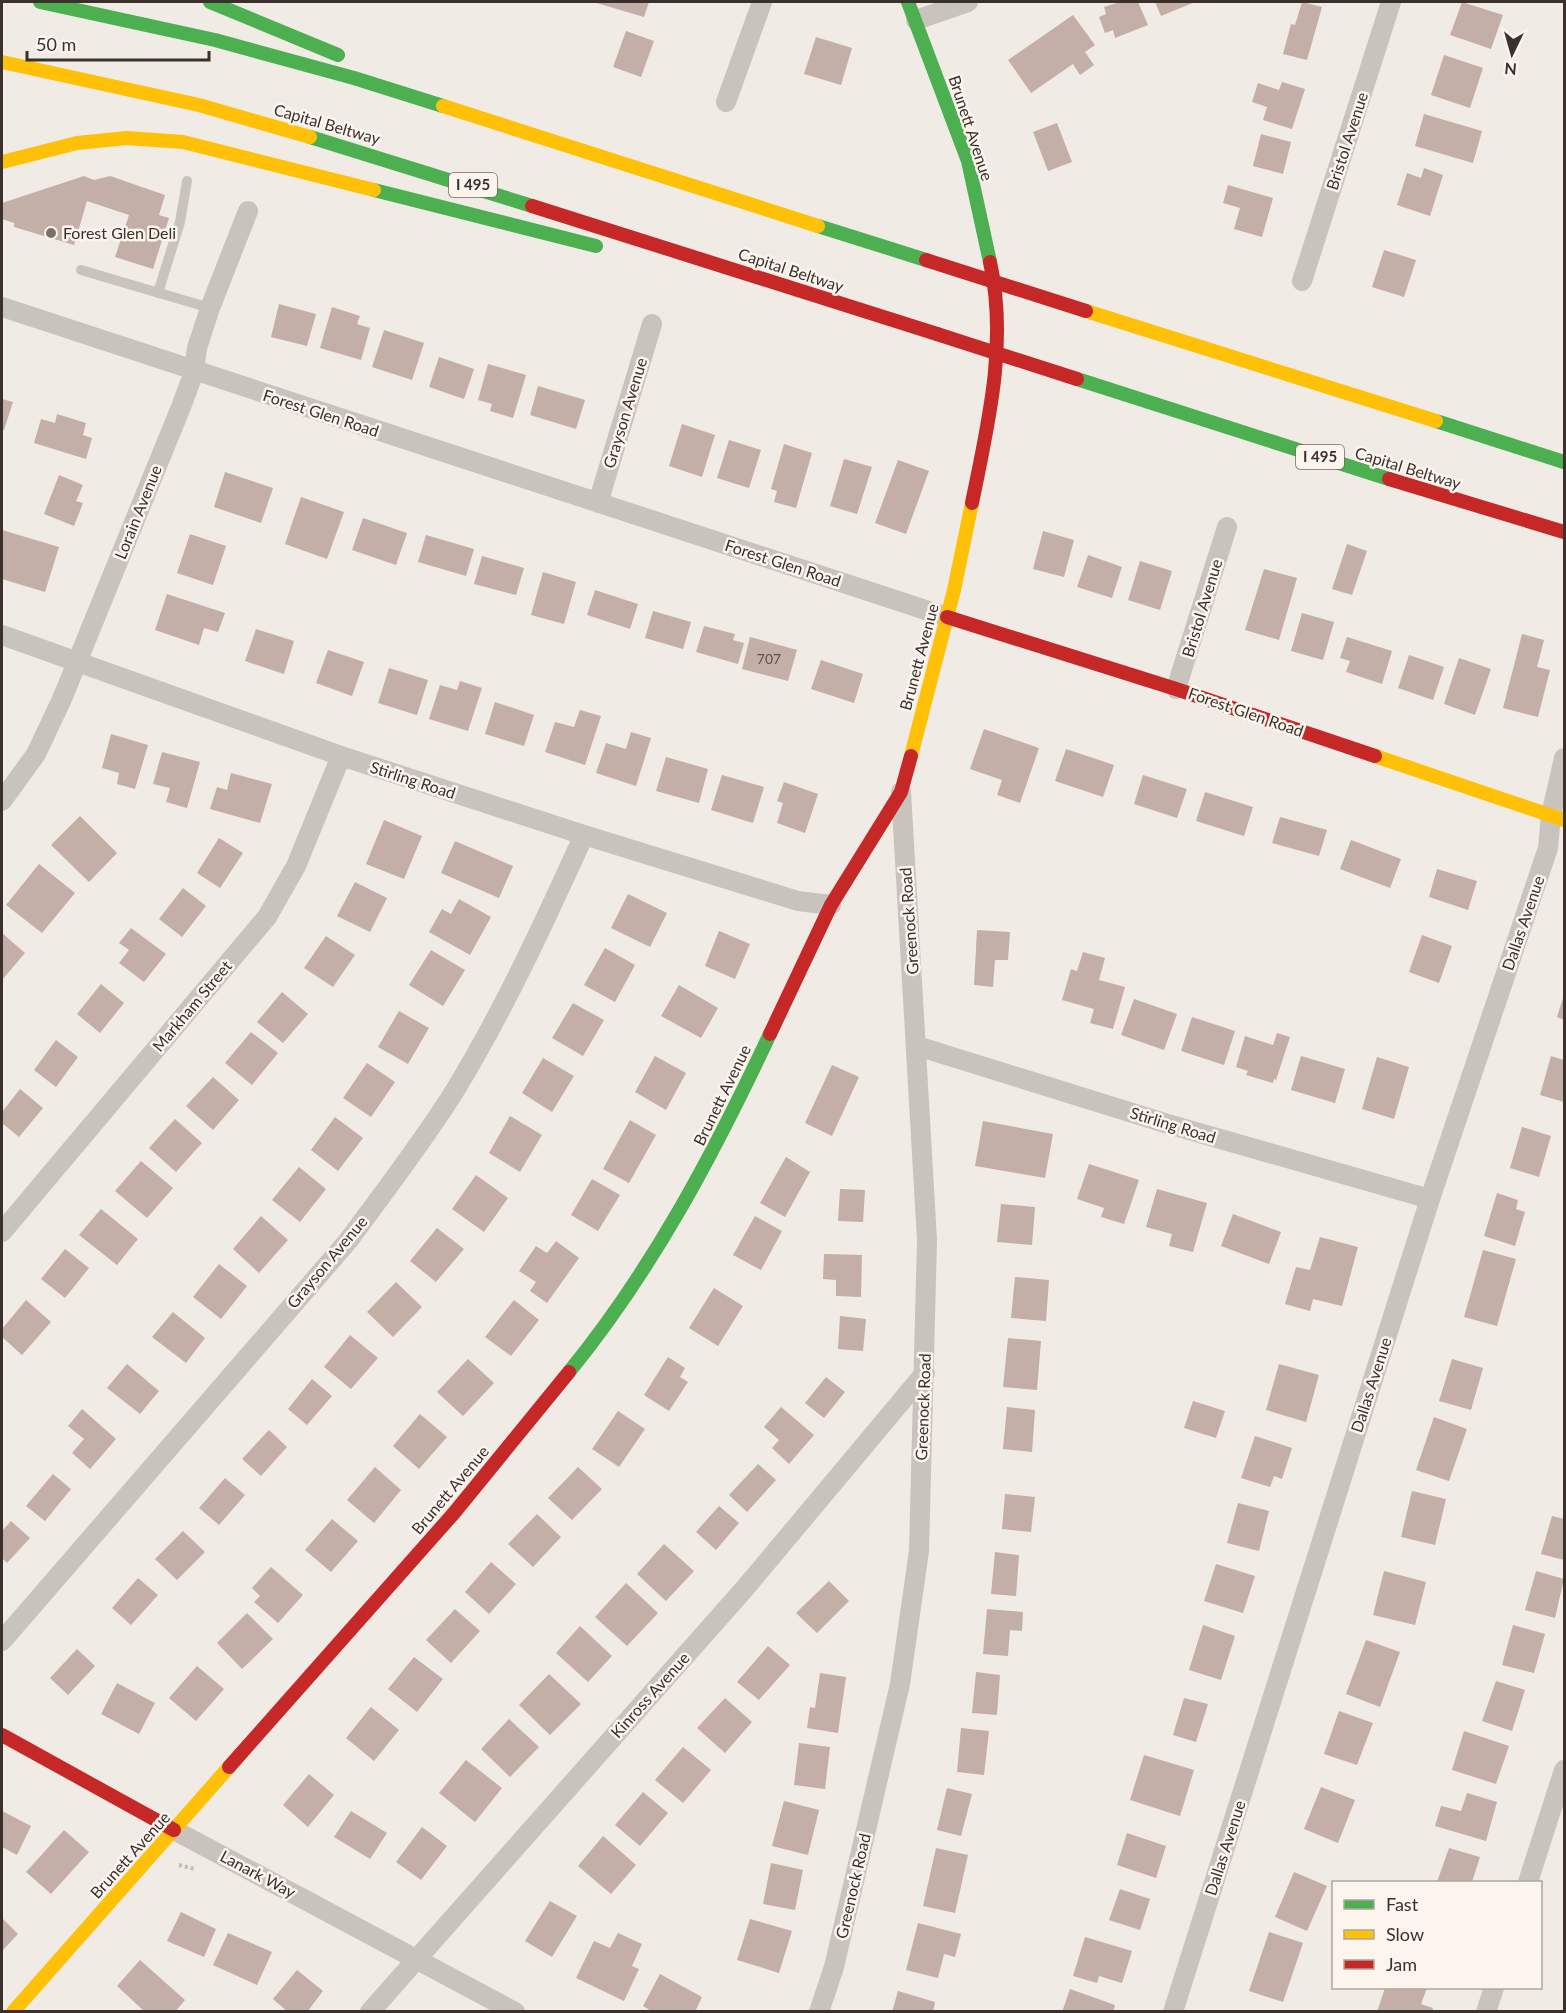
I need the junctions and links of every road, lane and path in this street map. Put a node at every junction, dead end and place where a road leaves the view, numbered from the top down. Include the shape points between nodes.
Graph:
1 (40, 2) edge
2 (210, 2) edge
3 (762, 2) edge
4 (968, 2) edge
5 (1391, 2) edge
6 (912, 11) edge
7 (2, 62) edge
8 (726, 102) dead end
9 (506, 126) junction
10 (2, 162) edge
11 (187, 181) dead end
12 (248, 211) dead end
13 (614, 251) dead end
14 (684, 269) dead end
15 (81, 270) dead end
16 (1302, 281) dead end
17 (158, 293) junction
18 (2, 308) edge
19 (210, 308) junction
20 (652, 324) dead end
21 (937, 334) junction
22 (194, 372) junction
23 (1564, 462) edge
24 (598, 503) junction
25 (1227, 527) dead end
26 (1564, 532) edge
27 (947, 617) junction
28 (2, 635) edge
29 (77, 660) junction
30 (1176, 689) junction
31 (341, 756) junction
32 (1564, 758) edge
33 (901, 792) junction
34 (2, 801) edge
35 (1558, 817) edge
36 (584, 836) junction
37 (831, 905) junction
38 (917, 1046) junction
39 (1430, 1199) junction
40 (2, 1232) edge
41 (925, 1373) junction
42 (2, 1641) edge
43 (2, 1735) edge
44 (1564, 1770) edge
45 (174, 1830) junction
46 (1528, 1881) edge
47 (417, 1958) junction
48 (1494, 1989) edge
49 (13, 2012) edge
50 (370, 2012) edge
51 (515, 2012) edge
52 (819, 2012) edge
53 (1173, 2012) edge
54 (1486, 2012) edge

1 - 9 main road via 215,40
2 - 9 main road
3 - 8 street
4 - 6 street
5 - 16 street, Bristol Avenue
6 - 27 main road, Brunett Avenue via 968,161 993,275 997,329 994,394
7 - 21 main road, Capital Beltway / I 495 via 199,105 338,144
9 - 23 main road, bridge
10 - 13 main road via 77,143 128,138 183,142
11 - 17 lane via 180,222
12 - 19 street, Lorain Avenue
14 - 21 main road
15 - 17 lane
17 - 19 lane
18 - 22 street, Forest Glen Road
19 - 22 street, Lorain Avenue
20 - 24 street, Grayson Avenue
21 - 26 main road, Capital Beltway / I 495, bridge
22 - 24 street, Forest Glen Road
22 - 29 street, Lorain Avenue
24 - 27 street, Forest Glen Road
25 - 30 street, Bristol Avenue
27 - 30 main road, Forest Glen Road
27 - 33 main road, Brunett Avenue
28 - 29 street, Stirling Road
29 - 31 street, Stirling Road
29 - 34 street, Lorain Avenue via 36,754
30 - 35 main road, Forest Glen Road
31 - 36 street, Stirling Road
31 - 40 street, Markham Street via 296,866 267,917
32 - 35 street, Dallas Avenue
33 - 37 main road, Brunett Avenue
33 - 38 street, Greenock Road
35 - 39 street, Dallas Avenue
36 - 37 street, Stirling Road via 798,901
36 - 42 street, Grayson Avenue via 504,1003 453,1093 394,1178 348,1240
37 - 45 main road, Brunett Avenue via 724,1133 664,1239 592,1344 454,1513
38 - 39 street, Stirling Road via 1168,1124
38 - 41 street, Greenock Road via 927,1240
39 - 53 street, Dallas Avenue
41 - 47 street, Kinross Avenue via 746,1587
41 - 52 street, Greenock Road via 919,1551 900,1684 834,1967
43 - 45 main road, Lanark Way
44 - 46 street
45 - 47 street, Lanark Way
45 - 49 main road, Brunett Avenue
47 - 50 street, Kinross Avenue
47 - 51 street, Lanark Way
48 - 54 street

